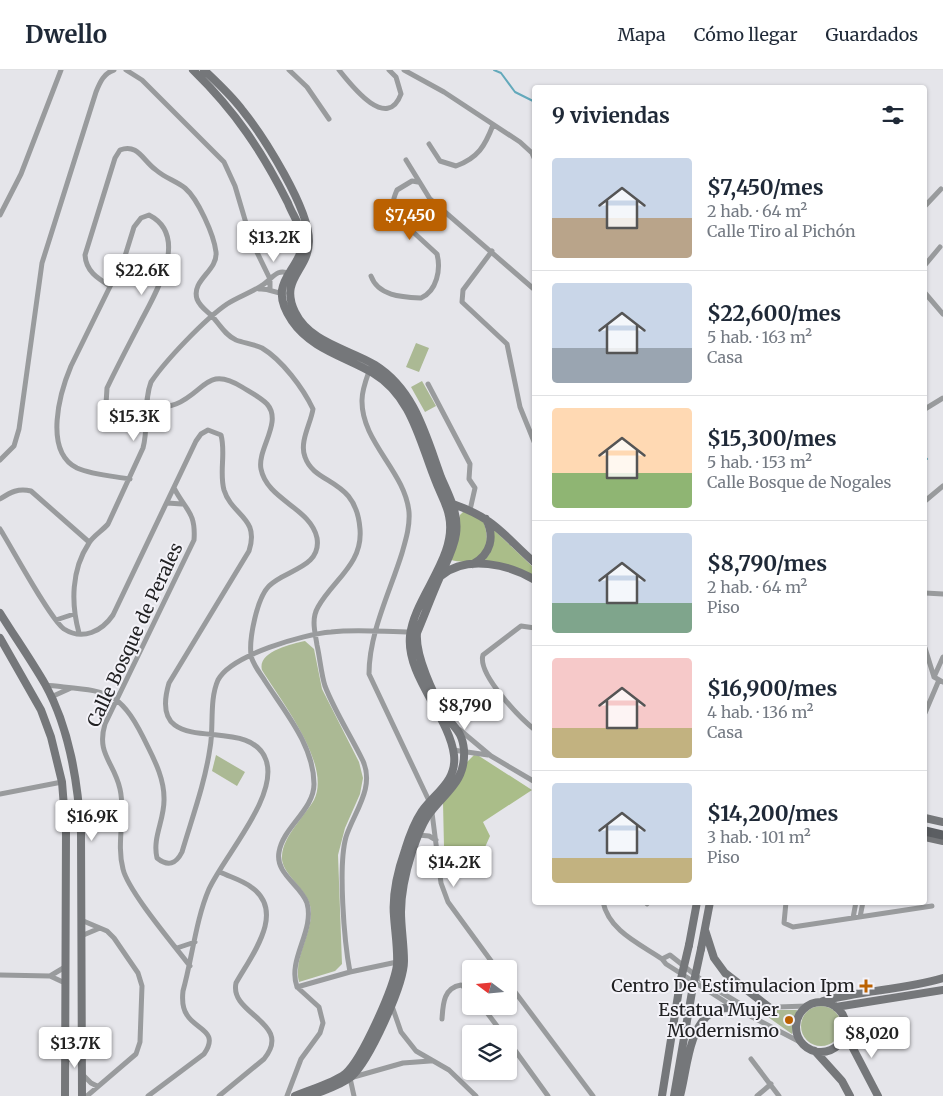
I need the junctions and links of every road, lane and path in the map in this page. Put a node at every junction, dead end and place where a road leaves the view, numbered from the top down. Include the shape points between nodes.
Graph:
1 (61, 70) edge
2 (114, 70) edge
3 (126, 70) edge
4 (193, 70) edge
5 (204, 70) edge
6 (289, 70) edge
7 (339, 70) edge
8 (389, 70) edge
9 (404, 70) edge
10 (329, 119) dead end
11 (493, 125) junction
12 (429, 144) dead end
13 (532, 153) edge
14 (406, 160) dead end
15 (418, 182) junction
16 (941, 189) dead end
17 (927, 204) edge
18 (0, 215) edge
19 (940, 247) dead end
20 (492, 251) junction
21 (927, 263) edge
22 (264, 264) junction
23 (276, 273) junction
24 (290, 275) junction
25 (371, 276) dead end
26 (270, 279) junction
27 (110, 286) junction
28 (532, 287) edge
29 (270, 288) junction
30 (254, 290) junction
31 (289, 292) junction
32 (281, 294) junction
33 (927, 294) edge
34 (943, 314) edge
35 (211, 316) junction
36 (371, 367) junction
37 (428, 384) dead end
38 (943, 398) edge
39 (146, 408) junction
40 (927, 408) edge
41 (532, 437) edge
42 (0, 460) edge
43 (130, 479) junction
44 (943, 486) edge
45 (174, 488) junction
46 (0, 499) edge
47 (927, 499) edge
48 (167, 503) junction
49 (182, 504) junction
50 (453, 504) junction
51 (470, 510) junction
52 (485, 516) junction
53 (0, 529) edge
54 (89, 542) junction
55 (444, 560) junction
56 (532, 561) edge
57 (467, 565) junction
58 (440, 577) junction
59 (532, 579) edge
60 (927, 593) edge
61 (943, 594) edge
62 (0, 613) edge
63 (74, 614) junction
64 (56, 620) junction
65 (532, 628) edge
66 (375, 632) junction
67 (414, 632) junction
68 (79, 633) junction
69 (316, 634) junction
70 (0, 638) edge
71 (3, 648) edge
72 (927, 653) edge
73 (251, 656) junction
74 (943, 657) edge
75 (939, 680) edge
76 (45, 685) junction
77 (71, 688) junction
78 (52, 697) junction
79 (116, 700) junction
80 (927, 707) edge
81 (532, 727) edge
82 (458, 729) junction
83 (211, 735) junction
84 (462, 741) junction
85 (477, 744) junction
86 (452, 747) junction
87 (464, 750) junction
88 (491, 756) junction
89 (532, 780) edge
90 (62, 782) junction
91 (0, 794) edge
92 (430, 801) junction
93 (433, 810) junction
94 (927, 818) edge
95 (943, 822) edge
96 (927, 825) edge
97 (943, 828) edge
98 (927, 831) edge
99 (66, 832) junction
100 (81, 833) junction
101 (943, 834) edge
102 (418, 835) junction
103 (927, 837) edge
104 (943, 840) edge
105 (436, 841) junction
106 (65, 850) junction
107 (80, 850) junction
108 (220, 872) junction
109 (604, 905) edge
110 (696, 905) edge
111 (709, 905) edge
112 (785, 905) edge
113 (855, 905) edge
114 (862, 905) edge
115 (932, 906) dead end
116 (860, 917) junction
117 (853, 918) junction
118 (81, 920) junction
119 (100, 928) junction
120 (705, 930) junction
121 (81, 936) junction
122 (195, 942) junction
123 (177, 948) junction
124 (662, 959) junction
125 (490, 960) edge
126 (397, 962) junction
127 (190, 966) junction
128 (65, 968) junction
129 (350, 972) junction
130 (0, 976) edge
131 (50, 976) junction
132 (943, 978) edge
133 (65, 983) junction
134 (462, 986) edge
135 (907, 986) junction
136 (298, 987) junction
137 (942, 990) edge
138 (518, 996) edge
139 (906, 996) junction
140 (392, 1002) junction
141 (822, 1002) junction
142 (807, 1006) junction
143 (836, 1007) junction
144 (735, 1008) junction
145 (770, 1008) junction
146 (442, 1019) dead end
147 (845, 1033) junction
148 (802, 1044) junction
149 (82, 1051) junction
150 (815, 1051) junction
151 (517, 1053) edge
152 (65, 1054) junction
153 (365, 1055) junction
154 (751, 1059) dead end
155 (431, 1060) junction
156 (65, 1071) junction
157 (81, 1073) junction
158 (350, 1078) junction
159 (771, 1084) junction
160 (97, 1086) junction
161 (65, 1096) edge
162 (82, 1096) edge
163 (88, 1096) edge
164 (148, 1096) edge
165 (219, 1096) edge
166 (287, 1096) edge
167 (295, 1096) edge
168 (310, 1096) edge
169 (354, 1096) edge
170 (476, 1096) edge
171 (548, 1096) edge
172 (593, 1096) edge
173 (662, 1096) edge
174 (674, 1096) edge
175 (680, 1096) edge
176 (757, 1096) edge
177 (779, 1096) edge
178 (850, 1096) edge
179 (878, 1096) edge

1 - 18 street via 21,174
2 - 42 street via 101,80 96,92 42,263 19,429 14,446
3 - 22 street via 142,80 224,162
4 - 24 street via 246,129 298,226 302,236 300,250
5 - 24 street via 254,124 302,210 308,246 304,262
6 - 10 street via 307,87
7 - 8 street via 372,105 392,107 402,94 396,77
9 - 11 street
11 - 12 street via 477,156 456,166 440,161
11 - 13 street
14 - 15 street
15 - 20 street via 430,200
15 - 25 street via 397,190 392,205 398,218 437,254 439,269 432,290 421,298 392,294 378,288
16 - 17 street
19 - 21 street
20 - 28 street
20 - 41 street via 463,290 462,302 507,344 520,407
22 - 23 street
22 - 26 street
23 - 24 street
23 - 26 street
24 - 31 street
24 - 32 street
26 - 29 street
26 - 30 street
27 - 35 street via 90,271 86,255 115,158 120,150 132,148 154,169 184,187 198,206 212,237 216,256 211,269 199,283 197,300
27 - 39 street via 125,256 134,226 149,215 159,220 169,248 164,274 105,397 112,410
27 - 43 street via 63,384 57,435 66,459 75,467
29 - 30 street
29 - 32 street
30 - 35 street
31 - 32 street
31 - 36 street via 297,316 309,330
32 - 36 street via 291,320 304,335 323,348
33 - 34 street
35 - 39 street via 156,375 148,392
35 - 69 street via 234,339 270,354 308,399 313,409 303,446 305,457 310,466 340,486 351,498 357,512 360,530 356,556 318,607
36 - 50 street via 397,383 413,407
36 - 55 street via 392,388 407,410 448,510 450,532
36 - 66 street via 363,390 363,410 370,432 406,499 410,526
37 - 51 street via 470,464 469,478 475,488
38 - 40 street
39 - 43 street via 146,436
39 - 73 street via 174,405 206,382 222,378 231,380 259,398 271,410 272,418 260,460 261,470 273,490 309,522 317,540 309,562 279,578 266,590 256,613
43 - 54 street via 108,524
44 - 47 street
45 - 48 street
45 - 49 street, Calle Bosque de Perales
45 - 83 street via 201,434 208,430 221,435 224,490 249,523 252,540 249,551 169,683 165,696 165,708 180,729
46 - 54 street via 14,490 31,491
48 - 49 street
48 - 68 street via 113,615 99,631
49 - 79 street, Calle Bosque de Perales via 193,515 192,548
50 - 51 street
50 - 55 street via 457,533
51 - 52 street
52 - 56 street
52 - 57 street via 491,532 490,545 484,557
53 - 64 street
54 - 63 street via 75,579
55 - 57 street
55 - 58 street
55 - 67 street
57 - 58 street
57 - 59 street via 505,567
58 - 67 street
60 - 61 street
62 - 76 street
63 - 64 street
63 - 68 street
64 - 68 street via 63,628
65 - 81 street via 521,626 483,655 481,661 487,675
66 - 67 street
66 - 69 street
66 - 92 street via 369,674
67 - 82 street via 419,657 444,713
67 - 86 street via 412,660
69 - 73 street
69 - 129 street via 326,687 367,773 364,796 349,830 343,855
70 - 71 street
71 - 90 street via 41,710
72 - 75 street
73 - 83 street via 230,668 217,682
73 - 136 street via 306,746 313,773 313,795 282,844 279,856 281,868 308,907 295,971
74 - 75 street
75 - 80 street
76 - 77 street
76 - 78 street
77 - 78 street
77 - 79 street via 100,691
78 - 100 street via 72,759
79 - 83 street via 134,717 162,780 163,810 155,850 163,864 171,864 182,852
79 - 123 street, Calle Bosque de Perales via 105,724 102,747 122,798 123,870 134,891
82 - 84 street
82 - 85 street
83 - 108 street via 248,739 259,748 268,772 258,804
84 - 85 street
84 - 86 street
84 - 87 street
85 - 88 street
86 - 87 street
86 - 92 street via 454,765 450,780
87 - 88 street
87 - 93 street via 456,783
88 - 89 street
90 - 91 street
90 - 99 street
92 - 93 street
92 - 126 street via 414,826 399,874 393,913
93 - 102 street
93 - 105 street
94 - 95 street
96 - 97 main road
98 - 101 main road
99 - 100 street via 73,836
99 - 106 street
100 - 107 street
102 - 105 street via 429,836
102 - 140 street via 402,897 404,962
103 - 104 street
105 - 125 street via 441,882 448,902
106 - 107 street via 73,846
106 - 128 street
107 - 118 street
108 - 122 street via 206,897
108 - 165 street via 250,886 266,907 266,928 236,983 235,991 239,1003 266,1026 271,1040 264,1060
109 - 124 street via 609,920 616,928
110 - 173 street, bridge
111 - 120 street
112 - 117 street via 783,919 787,926 792,927
113 - 117 street
114 - 116 street
115 - 116 street
116 - 117 street
118 - 119 street
118 - 121 street
119 - 121 street
119 - 160 street via 114,938 133,964 142,986 140,1042 136,1054
120 - 145 street via 714,958 724,973
120 - 174 street, bridge
121 - 149 street
122 - 123 street
122 - 127 street
123 - 127 street, Calle Bosque de Perales
124 - 144 street
124 - 145 street via 670,955 741,1006
126 - 129 street
126 - 153 street
127 - 164 street via 182,1003 191,1021 207,1033 209,1047
128 - 131 street
128 - 133 street
129 - 136 street
130 - 131 street
131 - 133 street
132 - 135 street
133 - 152 street
134 - 146 street via 448,992
135 - 137 street
135 - 139 street
135 - 141 street via 845,995
136 - 166 street via 319,1007 323,1023 301,1059
137 - 139 street
138 - 172 street
139 - 143 street
140 - 153 street
140 - 155 street via 396,1022 404,1037
141 - 142 street
141 - 143 street
142 - 145 street
142 - 148 street via 796,1024
143 - 147 street via 844,1019
144 - 148 street
144 - 175 street via 712,1012 700,1026
147 - 150 street via 830,1050
147 - 179 street
148 - 150 street
149 - 152 street via 73,1058
149 - 157 street
150 - 178 street via 842,1081
151 - 171 street
152 - 156 street
153 - 158 street
153 - 167 street via 339,1078
154 - 159 street
155 - 158 street via 403,1063
155 - 170 street via 449,1070
156 - 157 street
156 - 161 street
157 - 160 street
157 - 162 street
158 - 168 street
158 - 169 street
159 - 176 street
159 - 177 street
160 - 163 street

